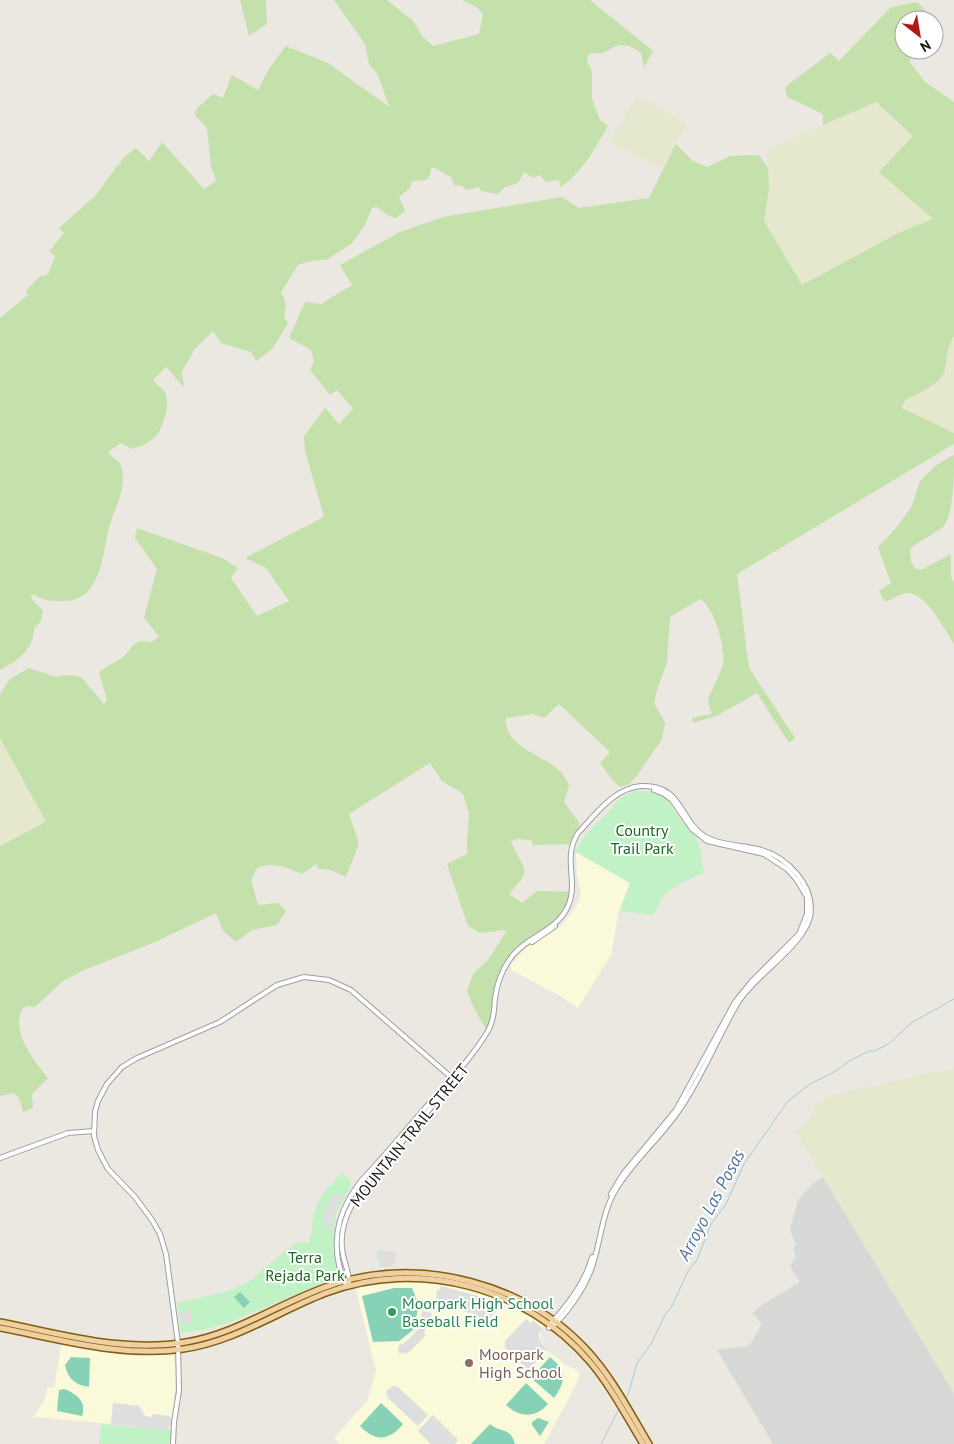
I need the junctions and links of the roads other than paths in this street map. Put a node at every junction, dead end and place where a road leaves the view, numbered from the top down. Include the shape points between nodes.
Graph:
1 (453, 1079) junction
2 (94, 1131) junction
3 (0, 1158) edge
4 (346, 1281) junction
5 (348, 1287) junction
6 (0, 1322) edge
7 (553, 1323) junction
8 (0, 1328) edge
9 (178, 1343) junction
10 (178, 1350) junction
11 (630, 1417) junction
12 (173, 1444) edge
13 (643, 1444) edge
14 (649, 1444) edge

1 - 2 street via 351,990 329,980 300,978 277,985 220,1022 122,1067 100,1095
1 - 4 street, MOUNTAIN TRAIL STREET via 351,1206 343,1227
1 - 7 street, MOUNTAIN TRAIL STREET via 478,1049 493,1024 498,988 506,968 518,952 558,924 570,908 574,893 572,857 575,840 626,791 648,788 664,794 699,836 714,844 768,856 791,873 808,896 810,916 800,936 737,1004 680,1109 615,1192 605,1214 587,1278 579,1293
2 - 3 street via 68,1133
2 - 9 street via 98,1150 108,1169 145,1210 160,1234 168,1261
4 - 5 street
4 - 7 main road via 392,1273 444,1276 504,1293 536,1308
4 - 9 main road via 222,1333
5 - 7 main road via 409,1278 452,1282 510,1300
5 - 10 main road via 324,1294 219,1340
6 - 9 main road via 118,1344 149,1346
7 - 11 main road via 587,1350
8 - 10 main road via 117,1349
9 - 10 street
10 - 12 street via 179,1392
11 - 13 main road
11 - 14 main road

